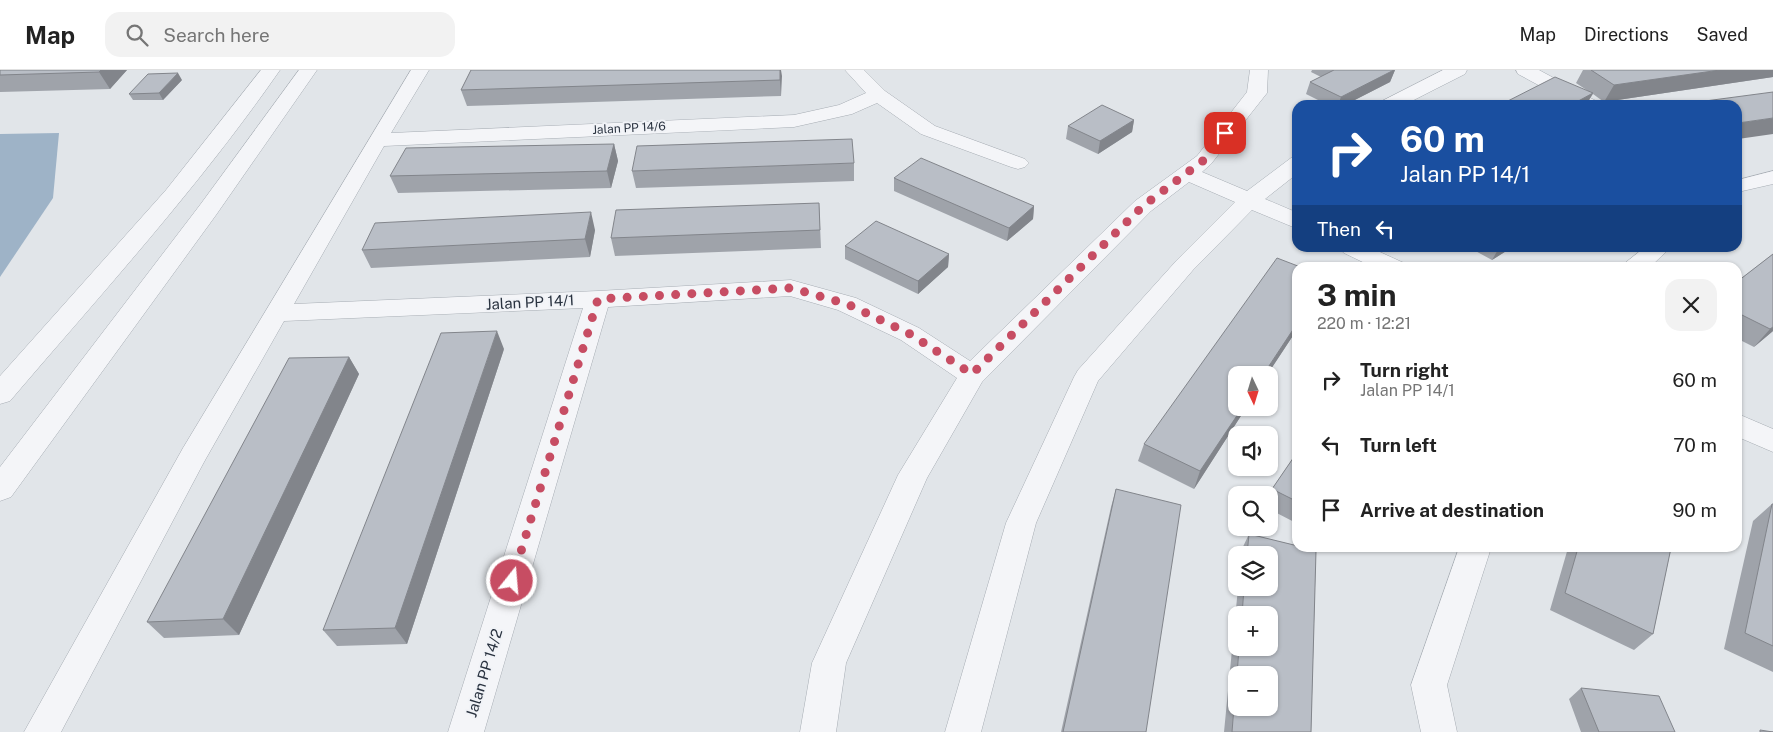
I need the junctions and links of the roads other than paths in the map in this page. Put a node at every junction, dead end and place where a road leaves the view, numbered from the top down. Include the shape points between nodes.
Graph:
1 (271, 70) edge
2 (308, 70) edge
3 (420, 70) edge
4 (854, 70) edge
5 (1259, 70) edge
6 (1458, 70) edge
7 (1525, 70) edge
8 (878, 95) junction
9 (1399, 100) edge
10 (1580, 100) edge
11 (376, 140) junction
12 (1018, 163) dead end
13 (1292, 167) edge
14 (1187, 172) junction
15 (1773, 177) edge
16 (1742, 185) edge
17 (1250, 200) junction
18 (1292, 219) edge
19 (1361, 252) edge
20 (1653, 252) edge
21 (1383, 262) edge
22 (1640, 262) edge
23 (598, 299) junction
24 (276, 313) junction
25 (972, 374) junction
26 (0, 394) edge
27 (1742, 427) edge
28 (1773, 441) edge
29 (0, 489) edge
30 (1473, 552) edge
31 (42, 732) edge
32 (466, 732) edge
33 (818, 732) edge
34 (963, 732) edge
35 (1439, 732) edge

1 - 26 street via 245,107 149,224
2 - 29 street
3 - 11 street
4 - 8 street
5 - 14 street via 1257,93 1204,160
6 - 9 street
7 - 10 street
8 - 11 street, Jalan PP 14/6 via 845,110 794,120
8 - 12 street via 928,130
11 - 24 street
13 - 17 street
14 - 17 street
14 - 25 street via 1143,206
15 - 16 street
17 - 18 street
17 - 34 street via 1185,265 1087,378 1021,523
19 - 21 street
20 - 22 street
23 - 24 street, Jalan PP 14/1
23 - 25 street, Jalan PP 14/1 via 791,288 862,311 910,334
23 - 32 street, Jalan PP 14/2
24 - 31 street via 193,456
25 - 33 street via 912,474 829,663
27 - 28 street
30 - 35 street via 1429,685

